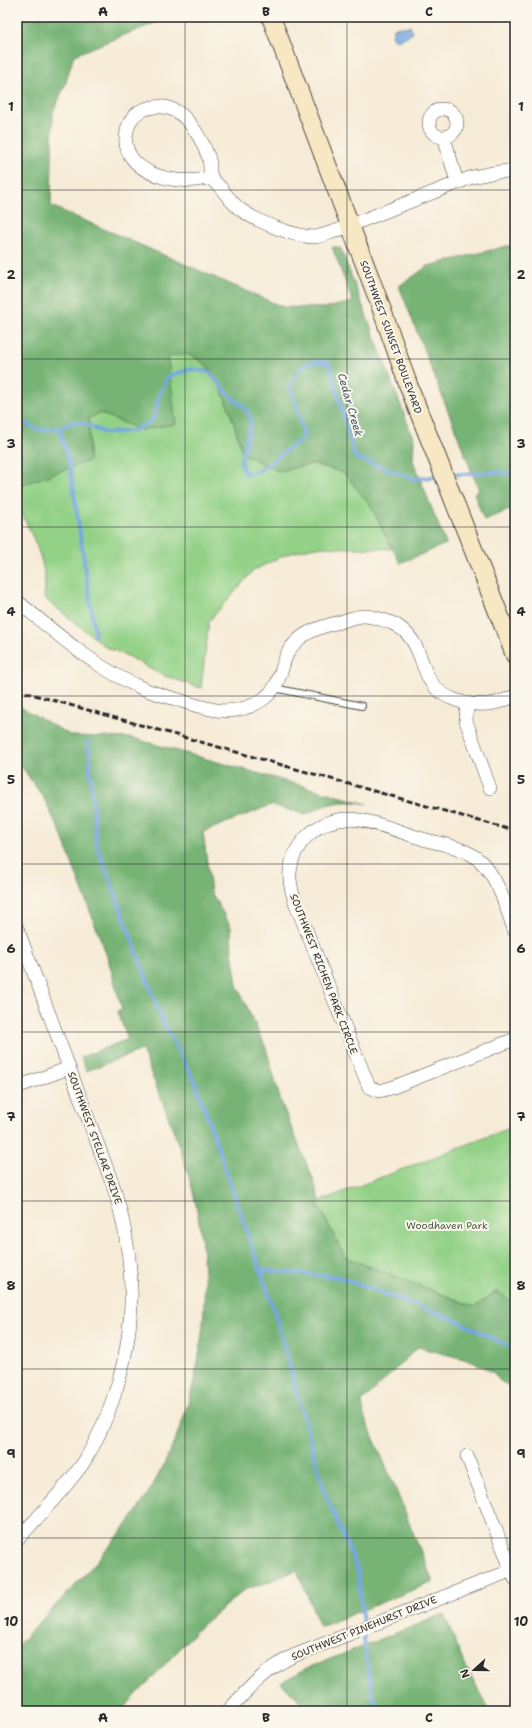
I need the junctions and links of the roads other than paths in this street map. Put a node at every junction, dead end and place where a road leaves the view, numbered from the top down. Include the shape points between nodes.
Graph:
1 (271, 17) edge
2 (444, 137) dead end
3 (515, 171) edge
4 (211, 176) junction
5 (457, 182) junction
6 (350, 226) junction
7 (17, 601) edge
8 (515, 655) edge
9 (274, 688) junction
10 (515, 696) edge
11 (467, 703) junction
12 (362, 706) dead end
13 (490, 788) dead end
14 (17, 928) edge
15 (515, 932) edge
16 (515, 1038) edge
17 (69, 1068) junction
18 (17, 1087) edge
19 (467, 1456) dead end
20 (19, 1533) edge
21 (514, 1573) edge
22 (228, 1711) edge

1 - 6 main road, SOUTHWEST SUNSET BOULEVARD
2 - 5 street
3 - 5 street via 487,173
4 - 4 street via 205,148 180,112 160,106 141,111 134,117 127,130 126,142 133,161 142,169 185,182
4 - 6 street via 228,198 244,212 288,232 316,237
5 - 6 street
6 - 8 main road, SOUTHWEST SUNSET BOULEVARD via 450,493
7 - 9 street via 73,646 143,689 206,709 224,712 247,708 262,700
9 - 11 street via 290,650 305,634 364,616 386,620 403,630 415,644 430,680 443,693 459,702
9 - 12 lane
10 - 11 street via 490,704
11 - 13 street via 466,721
14 - 17 street, SOUTHWEST STELLAR DRIVE
15 - 16 street, SOUTHWEST RICHEN PARK CIRCLE via 494,877 478,858 469,853 348,818 334,820 310,833 300,844 293,858 290,887 366,1081 373,1090 391,1088
17 - 18 street
17 - 20 street, SOUTHWEST STELLAR DRIVE via 121,1210 130,1257 130,1328 116,1390 95,1442 61,1491
19 - 21 street
21 - 22 street, SOUTHWEST PINEHURST DRIVE via 293,1656 266,1672

